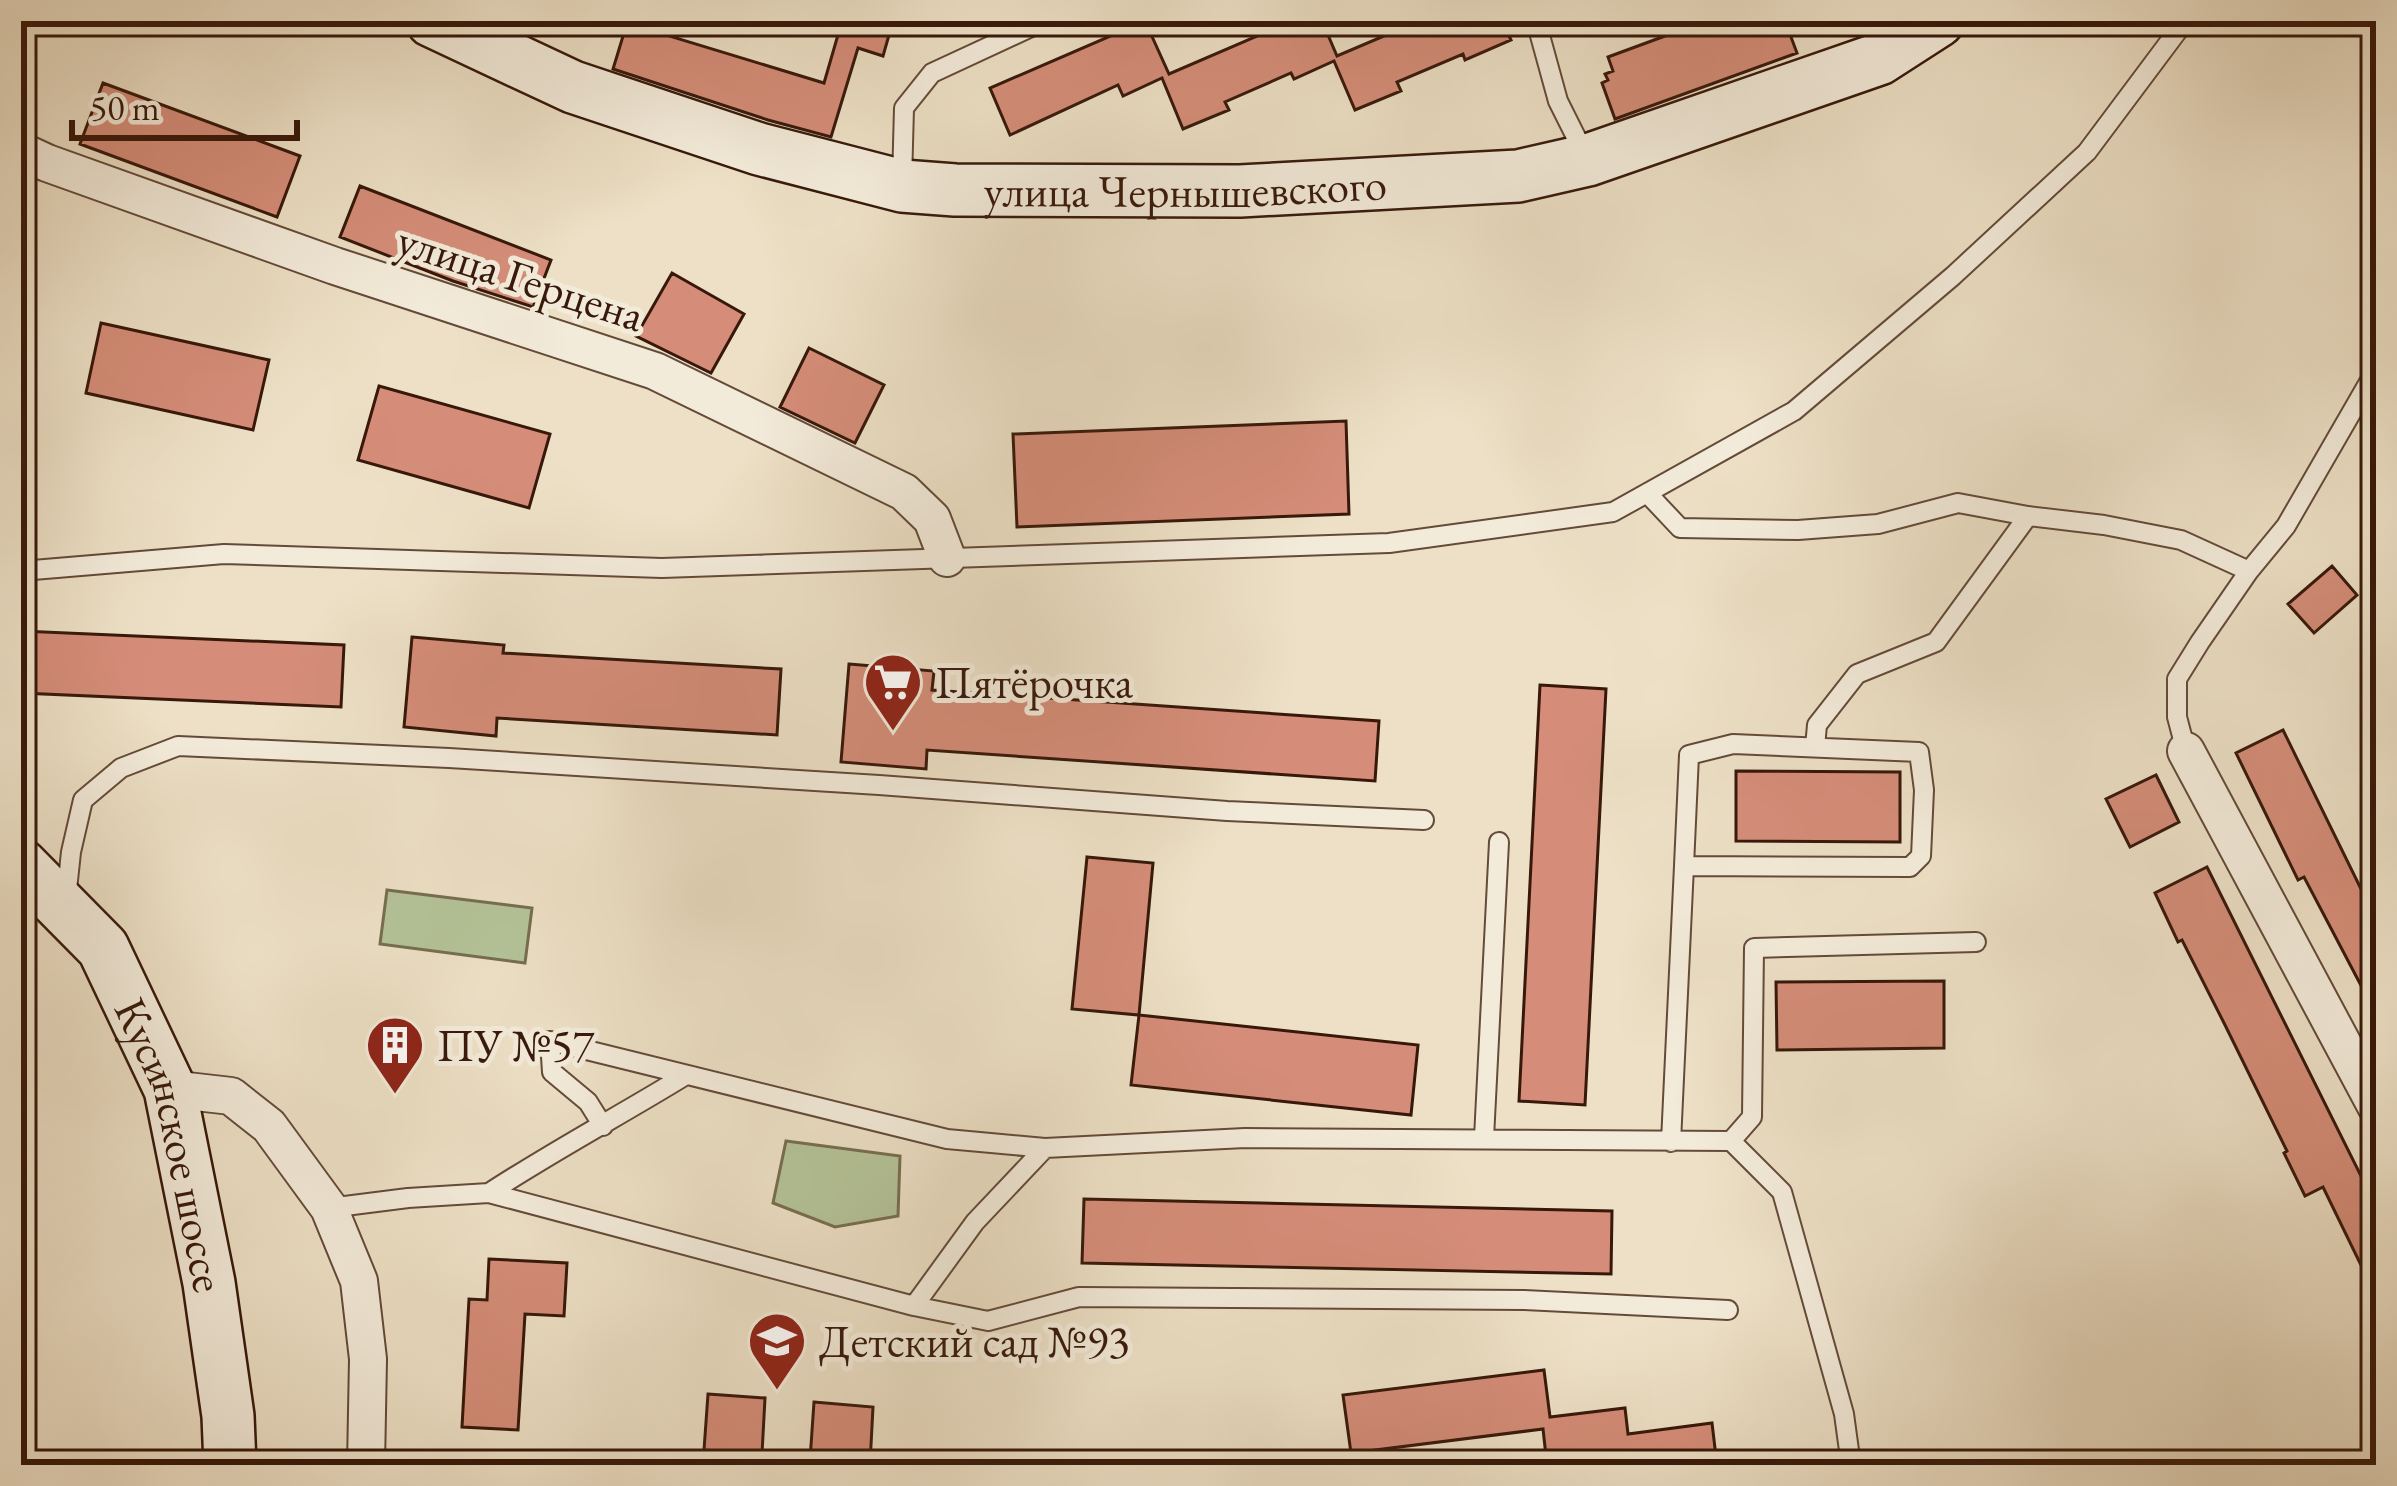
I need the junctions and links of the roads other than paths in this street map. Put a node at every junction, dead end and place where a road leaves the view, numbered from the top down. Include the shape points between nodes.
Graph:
1 (432, 21) edge
2 (1044, 21) edge
3 (1536, 21) edge
4 (1938, 21) edge
5 (2186, 21) edge
6 (21, 151) edge
7 (1588, 160) junction
8 (902, 186) junction
9 (2376, 370) edge
10 (1647, 493) junction
11 (2027, 516) junction
12 (947, 558) junction
13 (21, 571) edge
14 (2249, 571) junction
15 (1815, 747) junction
16 (2186, 751) joint
17 (1424, 820) dead end
18 (1498, 842) dead end
19 (21, 865) edge
20 (1684, 866) junction
21 (65, 910) junction
22 (1976, 942) dead end
23 (686, 1075) junction
24 (170, 1089) junction
25 (2376, 1106) edge
26 (603, 1126) junction
27 (1484, 1138) junction
28 (1671, 1142) junction
29 (1731, 1142) junction
30 (1045, 1148) junction
31 (489, 1193) junction
32 (329, 1208) junction
33 (914, 1306) junction
34 (1728, 1310) dead end
35 (230, 1465) edge
36 (366, 1465) edge
37 (1851, 1465) edge

1 - 8 main road, улица Чернышевского via 573,87
2 - 8 lane via 932,74 904,109
3 - 7 lane via 1558,100
4 - 7 main road, улица Чернышевского via 1879,59
5 - 10 lane via 2087,152 1953,276 1794,411
6 - 12 street, улица Герцена via 656,371 904,492 932,519
7 - 8 main road, улица Чернышевского via 1518,176 1240,191
9 - 14 lane via 2286,526
10 - 11 lane via 1680,528 1878,524 1958,503
10 - 12 lane via 1613,512 1389,543
11 - 14 lane via 2181,540
11 - 15 lane via 1936,642 1857,674 1817,725
12 - 13 lane via 662,568 224,554
14 - 16 lane via 2177,680
15 - 20 lane via 1733,743 1689,754
15 - 20 lane via 1919,752 1921,856 1910,867
16 - 25 street
17 - 21 lane via 178,746 121,768 83,800
18 - 27 lane
19 - 21 main road, Кусинское шоссе
20 - 28 lane
21 - 24 main road, Кусинское шоссе via 103,947
22 - 29 lane via 1754,948 1752,1117
23 - 26 lane
23 - 26 lane via 550,1041 551,1072
23 - 30 lane via 947,1139
24 - 32 street via 230,1096 269,1126
24 - 35 main road, Кусинское шоссе via 209,1283
26 - 31 lane
27 - 28 lane
27 - 30 lane
28 - 29 lane
29 - 37 lane via 1782,1192
30 - 33 lane via 975,1222
31 - 32 lane
31 - 33 lane
32 - 36 street via 359,1281 368,1359
33 - 34 lane via 988,1322 1079,1298 1524,1300

